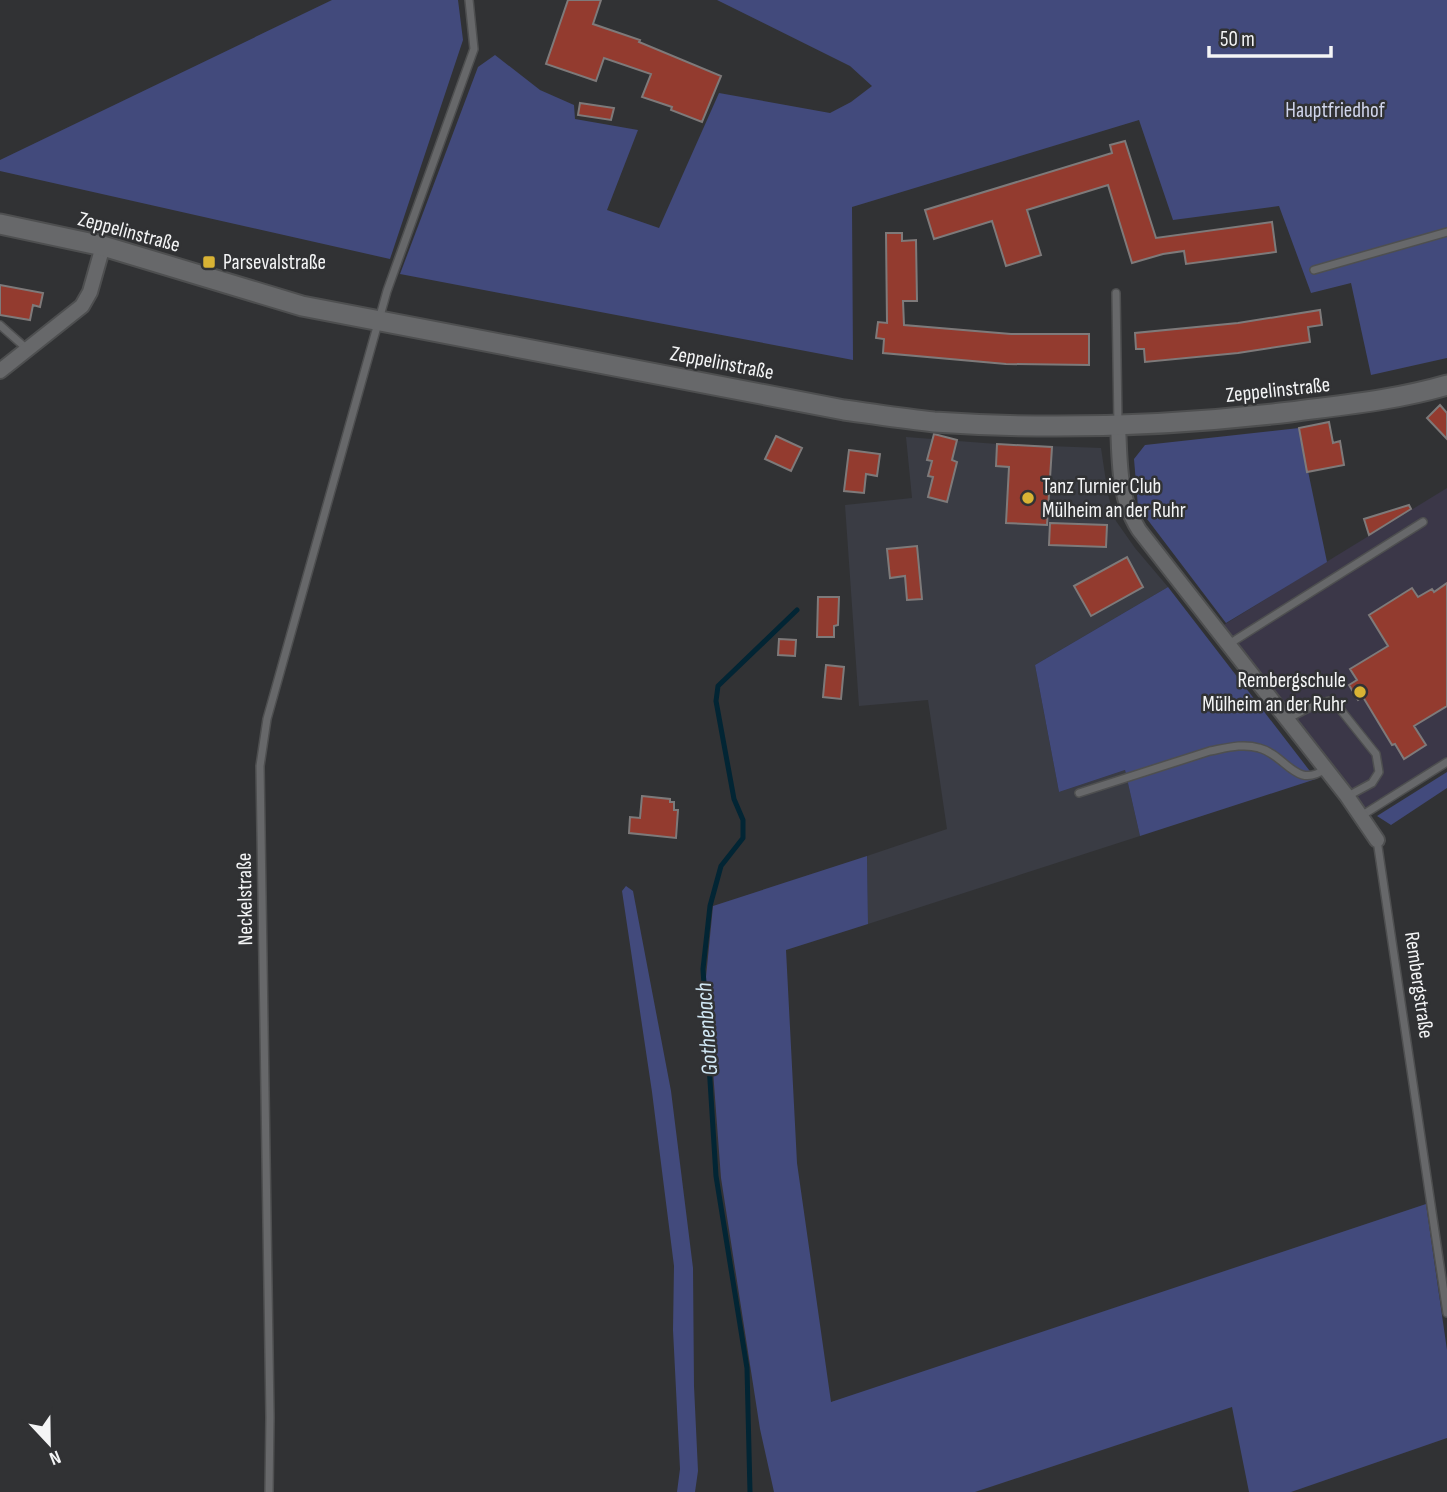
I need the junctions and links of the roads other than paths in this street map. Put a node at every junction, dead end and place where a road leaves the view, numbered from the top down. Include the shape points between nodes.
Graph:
1 (469, 0) edge
2 (0, 224) edge
3 (1447, 232) edge
4 (103, 246) junction
5 (1314, 270) dead end
6 (1116, 293) dead end
7 (380, 322) junction
8 (0, 326) edge
9 (27, 349) junction
10 (0, 371) edge
11 (1447, 385) edge
12 (1118, 425) junction
13 (1423, 522) dead end
14 (1229, 643) junction
15 (1287, 719) junction
16 (1447, 762) edge
17 (1325, 769) junction
18 (1079, 793) dead end
19 (1347, 796) junction
20 (1360, 817) junction
21 (1377, 840) joint
22 (1447, 1313) edge
23 (269, 1492) edge

1 - 7 lane, Neckelstraße via 474,49 398,258
2 - 4 main road, Zeppelinstraße
3 - 5 lane
4 - 7 main road, Zeppelinstraße via 302,306
4 - 9 street via 82,306
6 - 12 lane
7 - 12 main road, Zeppelinstraße via 844,410 1021,426
7 - 23 lane, Neckelstraße via 267,719 260,766
8 - 9 lane
9 - 10 street
11 - 12 main road, Zeppelinstraße via 1343,405
12 - 14 street, Rembergstraße via 1121,486 1128,513
13 - 14 lane
14 - 15 street, Rembergstraße
15 - 17 street, Rembergstraße
15 - 19 lane via 1329,701 1376,754 1379,772 1372,783
16 - 20 lane
17 - 18 lane via 1311,777 1302,775 1265,749 1232,747
17 - 19 street, Rembergstraße
19 - 20 street, Rembergstraße
20 - 21 street, Rembergstraße
21 - 22 lane, Rembergstraße

